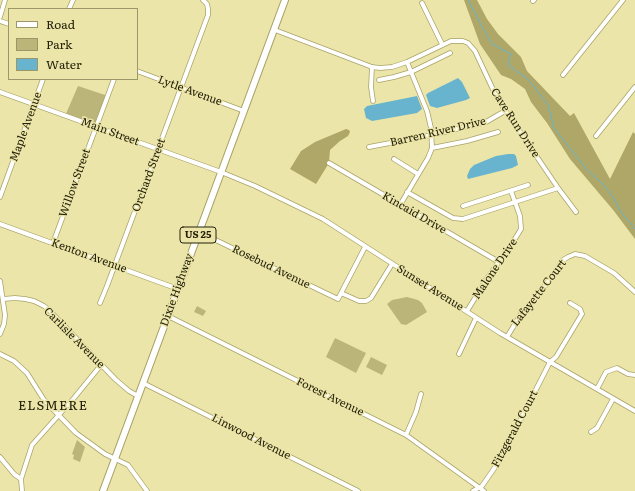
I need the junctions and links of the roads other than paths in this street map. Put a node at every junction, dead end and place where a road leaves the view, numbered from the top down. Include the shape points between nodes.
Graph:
1 (5, 0) edge
2 (203, 0) edge
3 (285, 0) edge
4 (622, 0) edge
5 (422, 4) dead end
6 (1, 11) edge
7 (0, 17) edge
8 (274, 30) junction
9 (442, 44) junction
10 (450, 52) dead end
11 (407, 62) junction
12 (372, 67) junction
13 (138, 71) edge
14 (411, 72) junction
15 (563, 75) dead end
16 (43, 80) edge
17 (114, 80) edge
18 (379, 80) dead end
19 (181, 87) junction
20 (635, 87) edge
21 (0, 92) edge
22 (373, 102) dead end
23 (34, 104) junction
24 (244, 111) junction
25 (505, 111) junction
26 (96, 127) junction
27 (498, 132) dead end
28 (432, 135) junction
29 (596, 136) dead end
30 (369, 147) dead end
31 (432, 148) junction
32 (158, 150) junction
33 (394, 159) dead end
34 (329, 163) dead end
35 (221, 172) junction
36 (418, 174) junction
37 (528, 185) dead end
38 (558, 188) junction
39 (511, 191) junction
40 (407, 192) junction
41 (0, 197) edge
42 (516, 203) junction
43 (400, 205) junction
44 (463, 206) dead end
45 (576, 212) dead end
46 (0, 224) edge
47 (199, 232) junction
48 (54, 243) junction
49 (365, 247) junction
50 (498, 262) junction
51 (392, 264) junction
52 (115, 265) junction
53 (0, 281) edge
54 (178, 289) junction
55 (635, 292) edge
56 (341, 293) junction
57 (3, 299) junction
58 (100, 302) dead end
59 (570, 303) dead end
60 (467, 312) junction
61 (168, 316) junction
62 (476, 318) junction
63 (0, 334) edge
64 (507, 337) junction
65 (0, 354) edge
66 (459, 354) dead end
67 (550, 362) junction
68 (101, 365) junction
69 (635, 375) edge
70 (143, 383) junction
71 (597, 389) junction
72 (421, 394) dead end
73 (138, 396) junction
74 (613, 398) junction
75 (635, 411) edge
76 (59, 414) junction
77 (591, 432) dead end
78 (406, 435) junction
79 (0, 456) edge
80 (115, 458) junction
81 (21, 478) junction
82 (479, 488) junction
83 (22, 491) edge
84 (103, 491) edge
85 (147, 491) edge
86 (358, 491) edge
87 (473, 491) edge
88 (484, 491) edge

1 - 6 street
2 - 19 street, Orchard Street via 207,4 208,15
3 - 8 main road, Dixie Highway / US 25
4 - 15 street
5 - 9 street
6 - 7 street
8 - 12 street, Cave Run Drive
8 - 24 main road, Dixie Highway / US 25
9 - 11 street, Cave Run Drive
9 - 25 street, Cave Run Drive via 454,40 470,45
10 - 14 street
11 - 12 street, Cave Run Drive via 392,67
11 - 14 street
12 - 22 street
13 - 19 street, Lytle Avenue
14 - 18 street
14 - 28 street via 427,111
16 - 23 street, Maple Avenue
17 - 26 street, Willow Street
19 - 24 street, Lytle Avenue
19 - 32 street, Orchard Street
20 - 29 street
21 - 23 street, Main Street
23 - 26 street, Main Street
23 - 41 street, Maple Avenue
24 - 35 main road, Dixie Highway / US 25
25 - 28 street, Barren River Drive via 486,122
25 - 38 street, Cave Run Drive
26 - 32 street, Main Street
26 - 48 street, Willow Street
27 - 31 street
28 - 30 street, Barren River Drive
28 - 31 street
31 - 36 street
32 - 35 street, Main Street
32 - 52 street, Orchard Street
33 - 36 street
34 - 43 street, Kincaid Drive
35 - 47 main road, Dixie Highway / US 25
35 - 49 street, Sunset Avenue via 323,219
36 - 40 street
37 - 39 street
38 - 42 street
38 - 45 street, Cave Run Drive
39 - 42 street, Malone Drive
39 - 44 street
40 - 42 street via 458,220
40 - 43 street
42 - 50 street, Malone Drive via 521,229
43 - 50 street, Kincaid Drive
46 - 48 street, Kenton Avenue
47 - 54 main road, Dixie Highway / US 25
47 - 56 street, Rosebud Avenue via 338,299
48 - 52 street, Kenton Avenue
49 - 51 street, Sunset Avenue
49 - 56 street
50 - 60 street, Malone Drive
51 - 56 street via 371,298 366,301 359,301
51 - 60 street, Sunset Avenue
52 - 54 street, Kenton Avenue
52 - 58 street, Orchard Street
53 - 57 street
54 - 61 main road, Dixie Highway / US 25
55 - 64 street, Lafayette Court via 614,273 585,256 575,254 563,260 538,296 521,314
57 - 63 street via 5,315
57 - 68 street, Carlisle Avenue via 25,299 44,306
59 - 67 street, Fitzgerald Court via 580,309 582,314 556,357
60 - 62 street, Sunset Avenue
61 - 70 main road, Dixie Highway / US 25
61 - 78 street, Forest Avenue
62 - 64 street, Sunset Avenue
62 - 66 street
64 - 67 street, Sunset Avenue
65 - 76 street via 14,361 27,373 44,400
67 - 71 street, Sunset Avenue
67 - 82 street, Fitzgerald Court via 504,453
68 - 73 street, Carlisle Avenue
68 - 76 street
69 - 71 street via 616,368 606,372
70 - 73 main road, Dixie Highway / US 25
70 - 86 street, Linwood Avenue
71 - 74 street, Sunset Avenue
72 - 78 street
73 - 80 main road, Dixie Highway / US 25
74 - 75 street, Sunset Avenue
74 - 77 street via 596,428
76 - 80 street via 87,442
76 - 81 street via 32,445
78 - 82 street, Forest Avenue
79 - 81 street via 14,474
80 - 84 main road, Dixie Highway / US 25
80 - 85 street via 131,467
81 - 83 street
82 - 87 street, Fitzgerald Court
82 - 88 street, Forest Avenue

